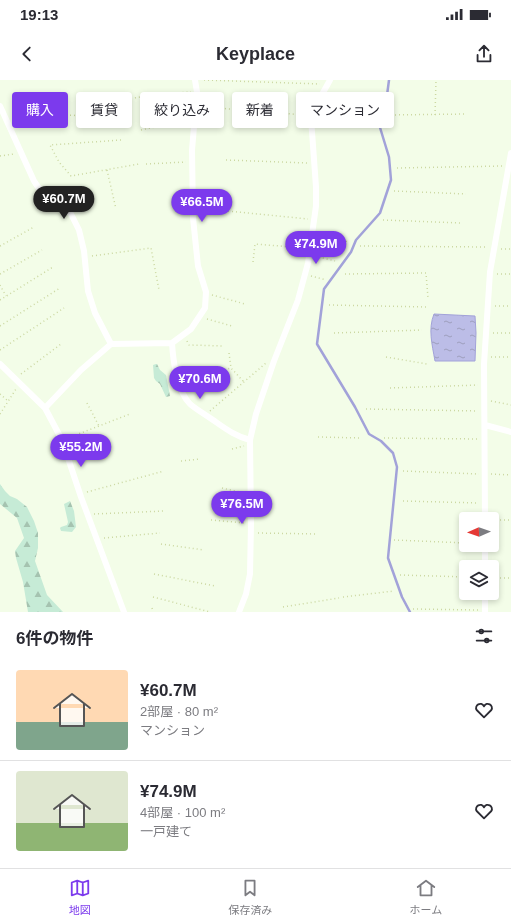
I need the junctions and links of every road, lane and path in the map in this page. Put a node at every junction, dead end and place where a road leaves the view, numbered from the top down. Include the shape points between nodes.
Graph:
1 (195, 80) edge
2 (204, 80) edge
3 (330, 80) edge
4 (436, 80) edge
5 (278, 81) edge
6 (320, 84) dead end
7 (0, 106) edge
8 (224, 109) edge
9 (296, 114) edge
10 (466, 114) dead end
11 (394, 115) edge
12 (435, 115) junction
13 (150, 128) edge
14 (141, 130) dead end
15 (121, 140) dead end
16 (17, 153) dead end
17 (511, 153) edge
18 (0, 156) edge
19 (226, 160) dead end
20 (188, 162) dead end
21 (139, 164) dead end
22 (146, 164) dead end
23 (311, 164) dead end
24 (505, 166) dead end
25 (397, 168) dead end
26 (107, 170) junction
27 (394, 191) dead end
28 (466, 194) dead end
29 (116, 209) dead end
30 (228, 211) dead end
31 (309, 219) dead end
32 (383, 220) dead end
33 (461, 223) dead end
34 (34, 227) dead end
35 (317, 233) dead end
36 (349, 242) dead end
37 (0, 246) edge
38 (360, 246) dead end
39 (488, 247) dead end
40 (306, 248) dead end
41 (499, 249) dead end
42 (511, 249) edge
43 (42, 250) dead end
44 (313, 255) dead end
45 (89, 256) dead end
46 (335, 261) dead end
47 (253, 262) dead end
48 (53, 267) dead end
49 (0, 274) edge
50 (345, 274) dead end
51 (495, 274) dead end
52 (511, 274) edge
53 (309, 275) dead end
54 (326, 280) dead end
55 (0, 285) edge
56 (60, 288) dead end
57 (159, 290) dead end
58 (210, 295) dead end
59 (7, 296) junction
60 (428, 298) dead end
61 (0, 300) edge
62 (245, 304) dead end
63 (329, 305) dead end
64 (493, 306) dead end
65 (511, 306) edge
66 (428, 307) dead end
67 (64, 308) dead end
68 (205, 318) dead end
69 (0, 326) edge
70 (232, 326) dead end
71 (422, 330) dead end
72 (334, 333) dead end
73 (493, 333) dead end
74 (511, 333) edge
75 (185, 338) dead end
76 (172, 343) junction
77 (61, 344) dead end
78 (111, 344) junction
79 (224, 346) dead end
80 (0, 350) edge
81 (229, 353) dead end
82 (511, 356) edge
83 (386, 357) dead end
84 (491, 357) dead end
85 (0, 364) edge
86 (266, 364) dead end
87 (427, 364) dead end
88 (231, 368) junction
89 (18, 376) dead end
90 (184, 382) dead end
91 (244, 382) junction
92 (481, 385) dead end
93 (17, 386) dead end
94 (390, 388) dead end
95 (0, 394) edge
96 (8, 401) junction
97 (489, 401) dead end
98 (87, 403) dead end
99 (511, 405) edge
100 (45, 408) junction
101 (366, 409) dead end
102 (481, 411) dead end
103 (208, 412) dead end
104 (0, 414) edge
105 (130, 414) dead end
106 (485, 425) junction
107 (99, 426) junction
108 (511, 432) edge
109 (318, 437) dead end
110 (66, 438) dead end
111 (362, 438) dead end
112 (384, 438) dead end
113 (481, 439) dead end
114 (249, 442) junction
115 (232, 449) dead end
116 (200, 459) dead end
117 (181, 461) dead end
118 (164, 471) dead end
119 (403, 471) dead end
120 (481, 474) dead end
121 (489, 474) dead end
122 (511, 475) edge
123 (222, 488) dead end
124 (85, 492) dead end
125 (246, 494) dead end
126 (403, 500) dead end
127 (481, 503) dead end
128 (164, 511) dead end
129 (485, 512) edge
130 (93, 514) dead end
131 (211, 520) dead end
132 (499, 520) edge
133 (511, 520) edge
134 (248, 523) dead end
135 (160, 533) dead end
136 (258, 533) dead end
137 (318, 534) dead end
138 (102, 538) dead end
139 (394, 540) dead end
140 (459, 543) edge
141 (161, 544) dead end
142 (204, 550) dead end
143 (154, 574) dead end
144 (400, 575) dead end
145 (459, 578) edge
146 (499, 578) edge
147 (511, 578) edge
148 (215, 586) dead end
149 (394, 591) dead end
150 (153, 597) dead end
151 (343, 597) dead end
152 (339, 598) dead end
153 (485, 600) edge
154 (283, 607) dead end
155 (152, 608) dead end
156 (413, 609) dead end
157 (478, 610) dead end
158 (153, 611) edge
159 (124, 612) edge
160 (210, 612) edge
161 (239, 612) edge
162 (485, 612) edge

1 - 76 street via 197,92 192,150 192,218 206,302 205,308 190,329
2 - 5 path
3 - 114 street via 311,118 316,206 308,263 298,300 256,414
4 - 12 path
5 - 6 path
7 - 78 street via 34,181 44,196 62,205 71,214 79,230 88,291 95,313
8 - 9 path
10 - 12 path
11 - 12 path
13 - 14 path
15 - 26 path via 50,145 59,162 71,176
16 - 18 path
17 - 106 street via 490,272 484,364
19 - 23 path
20 - 22 path
21 - 26 path
24 - 25 path
26 - 29 path
27 - 28 path
30 - 31 path
32 - 33 path
34 - 37 path
35 - 36 path
38 - 39 path
40 - 47 path via 255,244
41 - 42 path
43 - 49 path
44 - 46 path
45 - 57 path via 151,248
48 - 59 path
50 - 60 path via 426,273
51 - 52 path
53 - 54 path
55 - 59 path
56 - 69 path
58 - 62 path
59 - 61 path
63 - 66 path
64 - 65 path
67 - 80 path
68 - 70 path
71 - 72 path
73 - 74 path
75 - 79 path via 189,345
76 - 78 street
76 - 114 street via 179,381 190,404
77 - 89 path
78 - 100 street via 81,370
81 - 88 path
82 - 84 path
83 - 87 path
85 - 100 street
86 - 91 path
88 - 90 path
88 - 91 path
91 - 103 path
92 - 94 path
93 - 96 path
95 - 96 path
96 - 104 path
97 - 99 path
98 - 107 path
100 - 159 street via 62,440
101 - 102 path
105 - 107 path
106 - 108 street
106 - 129 street
107 - 110 path
109 - 111 path
112 - 113 path
114 - 115 path
114 - 161 street via 252,523 250,574
116 - 117 path
118 - 124 path
119 - 120 path
121 - 122 path
123 - 125 path
126 - 127 path
128 - 130 path
131 - 134 path
132 - 133 path
135 - 138 path
136 - 137 path
139 - 140 path
141 - 142 path
143 - 148 path
144 - 145 path
146 - 147 path
149 - 151 path
150 - 160 path
152 - 154 path
153 - 162 street
155 - 158 path
156 - 157 path

